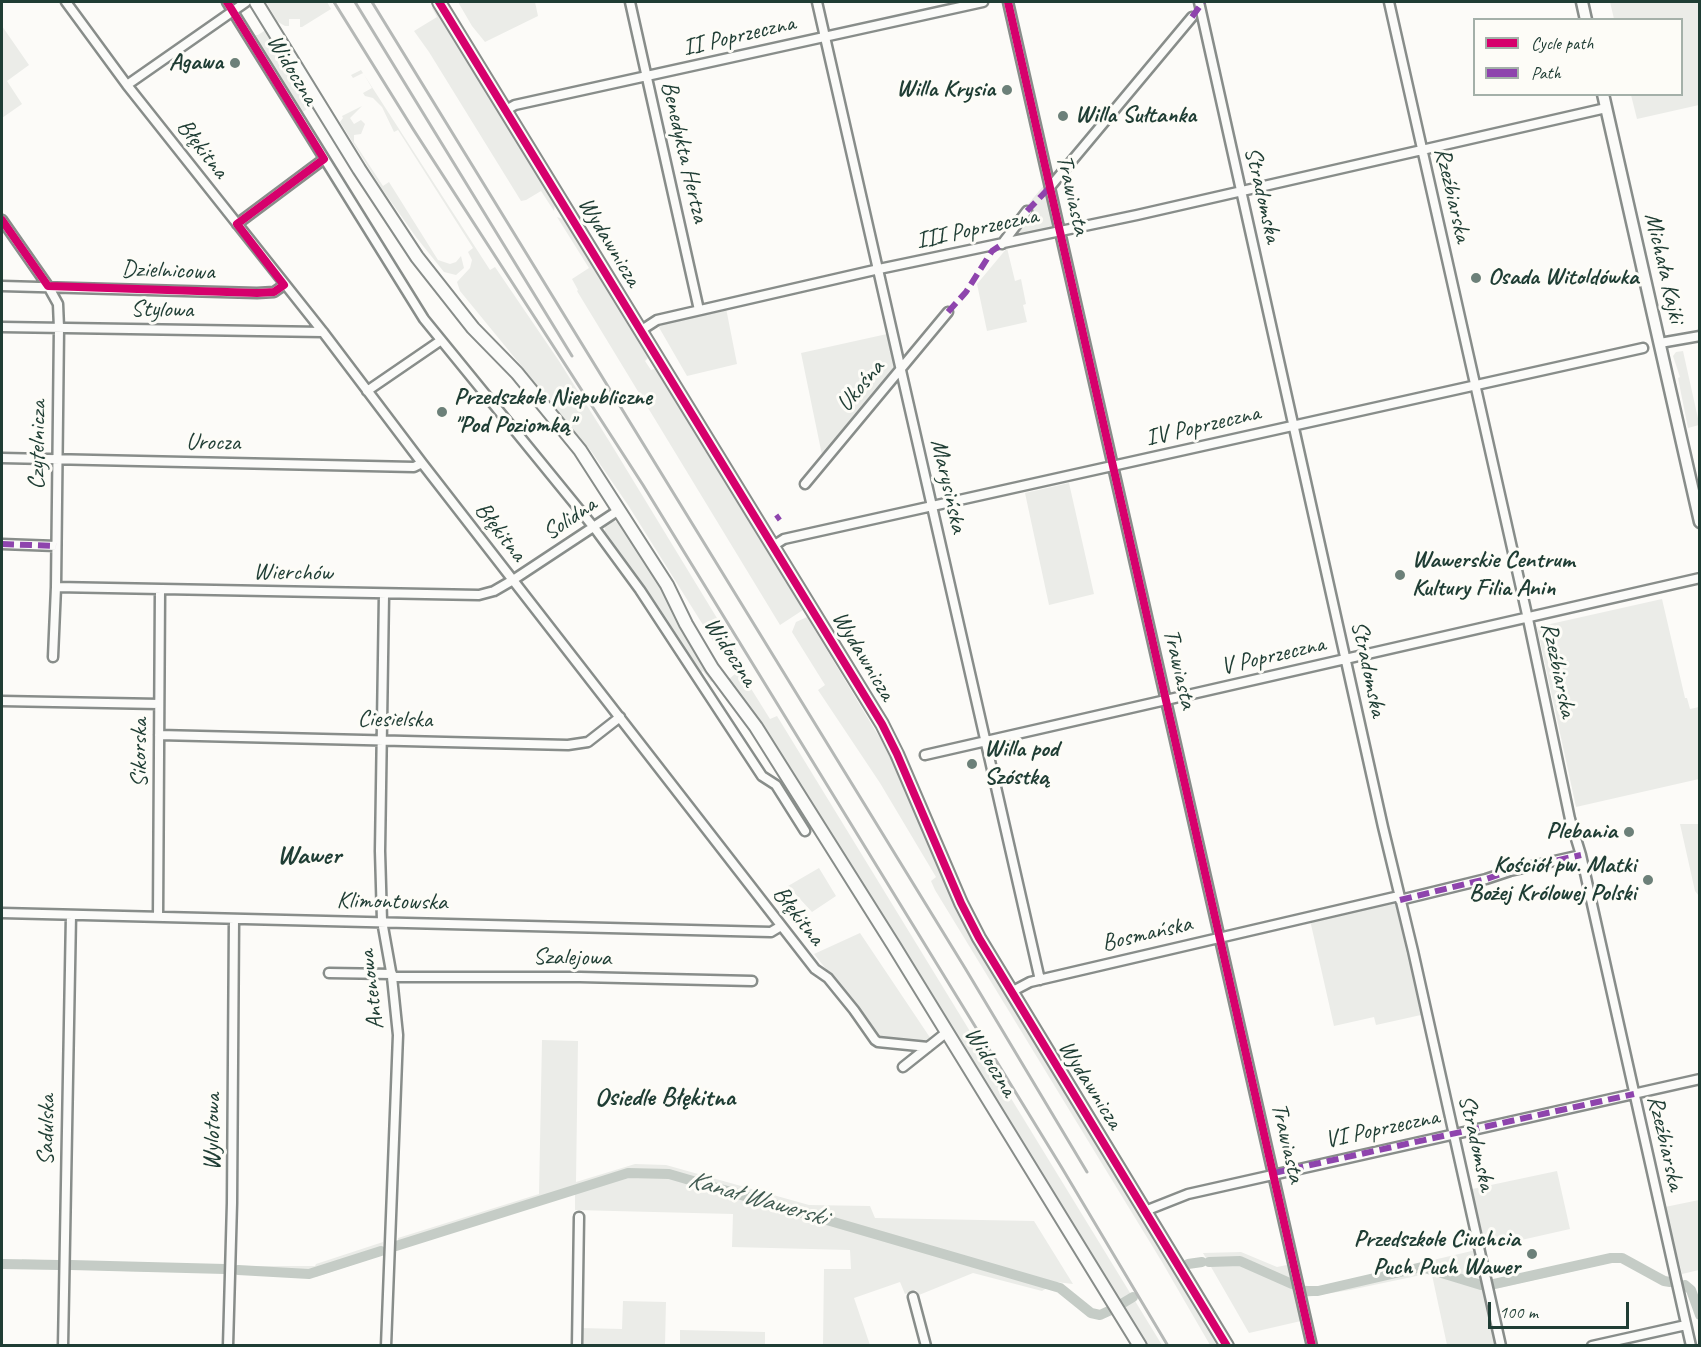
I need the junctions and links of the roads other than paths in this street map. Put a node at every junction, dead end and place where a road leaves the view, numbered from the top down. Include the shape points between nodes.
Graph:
1 (66, 2) edge
2 (227, 2) edge
3 (246, 2) edge
4 (256, 2) edge
5 (439, 2) edge
6 (630, 2) edge
7 (817, 2) edge
8 (983, 2) edge
9 (1008, 2) edge
10 (1389, 2) edge
11 (1582, 2) edge
12 (1200, 4) edge
13 (233, 11) junction
14 (1192, 17) dead end
15 (1586, 18) edge
16 (825, 37) junction
17 (647, 76) junction
18 (127, 85) junction
19 (1603, 96) edge
20 (1606, 108) junction
21 (506, 110) junction
22 (1422, 150) junction
23 (324, 159) junction
24 (1050, 187) junction
25 (1240, 190) junction
26 (1028, 211) dead end
27 (2, 220) edge
28 (237, 224) junction
29 (1060, 231) junction
30 (1001, 244) junction
31 (879, 269) junction
32 (284, 285) junction
33 (2, 286) edge
34 (48, 286) junction
35 (699, 310) junction
36 (948, 312) dead end
37 (2, 327) edge
38 (59, 328) junction
39 (640, 331) junction
40 (323, 332) junction
41 (1700, 336) edge
42 (440, 341) junction
43 (1660, 343) junction
44 (1643, 348) dead end
45 (901, 369) junction
46 (1476, 386) junction
47 (367, 391) junction
48 (1294, 426) junction
49 (2, 458) edge
50 (57, 460) junction
51 (422, 463) junction
52 (1113, 466) junction
53 (806, 484) dead end
54 (932, 506) junction
55 (619, 510) junction
56 (1700, 522) edge
57 (594, 527) junction
58 (2, 544) edge
59 (56, 546) junction
60 (772, 546) junction
61 (1700, 579) edge
62 (513, 580) junction
63 (56, 587) junction
64 (160, 590) junction
65 (384, 595) junction
66 (1528, 619) junction
67 (53, 657) dead end
68 (1346, 659) junction
69 (1166, 700) junction
70 (2, 701) edge
71 (159, 704) junction
72 (620, 717) junction
73 (159, 735) junction
74 (381, 740) junction
75 (985, 741) junction
76 (925, 755) dead end
77 (805, 831) dead end
78 (1581, 855) junction
79 (1399, 898) junction
80 (2, 913) edge
81 (71, 915) junction
82 (158, 917) junction
83 (234, 919) junction
84 (382, 921) junction
85 (781, 926) junction
86 (1218, 937) junction
87 (329, 974) dead end
88 (392, 975) junction
89 (1040, 980) junction
90 (752, 981) dead end
91 (1011, 992) junction
92 (947, 1032) junction
93 (928, 1047) junction
94 (903, 1067) dead end
95 (1700, 1079) edge
96 (1634, 1094) junction
97 (1454, 1134) junction
98 (1274, 1173) junction
99 (1145, 1211) junction
100 (579, 1217) dead end
101 (913, 1297) dead end
102 (1686, 1325) junction
103 (63, 1346) edge
104 (228, 1346) edge
105 (386, 1346) edge
106 (577, 1346) edge
107 (926, 1346) edge
108 (1140, 1346) edge
109 (1227, 1346) edge
110 (1312, 1346) edge
111 (1501, 1346) edge
112 (1592, 1346) edge
113 (1691, 1346) edge

1 - 18 street, Błękitna
2 - 13 street, Widoczna
3 - 13 street
4 - 55 main road, Widoczna via 411,248 473,328 513,369 580,450
5 - 21 main road, Wydawnicza
6 - 17 street, Benedykta Hertza
7 - 16 street, Marysińska
8 - 16 street, II Poprzeczna
9 - 24 street, Trawiasta
10 - 22 street, Rzeźbiarska
11 - 15 street
12 - 25 street, Stradomska
13 - 18 street
13 - 23 street, Widoczna
14 - 24 street
16 - 17 street, II Poprzeczna
16 - 31 street, Marysińska
17 - 21 street, II Poprzeczna
17 - 35 street, Benedykta Hertza
18 - 28 street, Błękitna
19 - 20 street, Michała Kajki
20 - 22 street, III Poprzeczna
20 - 43 street, Michała Kajki
21 - 39 main road, Wydawnicza
22 - 25 street, III Poprzeczna
22 - 46 street, Rzeźbiarska
23 - 28 street
23 - 42 street, Widoczna
24 - 29 street, Trawiasta
25 - 29 street, III Poprzeczna
25 - 48 street, Stradomska
26 - 30 street
27 - 34 street
28 - 32 street, Błękitna
29 - 30 street, III Poprzeczna
29 - 52 street, Trawiasta
30 - 31 street, III Poprzeczna
31 - 35 street, III Poprzeczna
31 - 45 street, Marysińska
32 - 34 street, Dzielnicowa via 274,292 257,293
32 - 40 street, Błękitna
33 - 34 street, Dzielnicowa
34 - 38 street, Czytelnicza via 58,304
35 - 39 street, III Poprzeczna via 657,320
36 - 45 street, Ukośna
37 - 38 street, Stylowa
38 - 40 street, Stylowa
38 - 50 street, Czytelnicza
39 - 60 main road, Wydawnicza
40 - 47 street, Błękitna
41 - 43 street
42 - 47 street
42 - 57 street, Widoczna
43 - 56 street, Michała Kajki
44 - 46 street, IV Poprzeczna
45 - 53 street, Ukośna
45 - 54 street, Marysińska
46 - 48 street, IV Poprzeczna
46 - 66 street, Rzeźbiarska
47 - 51 street, Błękitna
48 - 52 street, IV Poprzeczna
48 - 68 street, Stradomska
49 - 50 street, Urocza
50 - 51 street, Urocza via 414,467
50 - 59 street, Czytelnicza
51 - 62 street, Błękitna
52 - 54 street, IV Poprzeczna
52 - 69 street, Trawiasta
54 - 60 street, IV Poprzeczna via 784,539
54 - 75 street, Marysińska
55 - 57 street, Solidna
55 - 92 main road, Widoczna via 712,668 756,727
57 - 62 street, Solidna
57 - 77 street, Widoczna via 762,776 776,784
58 - 59 street
59 - 63 street, Czytelnicza
60 - 91 main road, Wydawnicza via 886,733 970,921
61 - 66 street, V Poprzeczna
62 - 65 street, Wierchów via 479,595
62 - 72 street, Błękitna
63 - 64 street, Wierchów
63 - 67 street, Czytelnicza
64 - 65 street, Wierchów
64 - 71 street, Sikorska
65 - 74 street, Antenowa
66 - 68 street, V Poprzeczna
66 - 78 street, Rzeźbiarska
68 - 69 street, V Poprzeczna
68 - 79 street, Stradomska
69 - 75 street, V Poprzeczna
69 - 86 street, Trawiasta
70 - 71 street
71 - 73 street, Sikorska
72 - 74 street, Ciesielska via 579,745
72 - 85 street, Błękitna
73 - 74 street, Ciesielska
73 - 82 street, Sikorska
74 - 84 street, Antenowa
75 - 76 street, V Poprzeczna
75 - 89 street, Marysińska
78 - 79 street, Bosmańska
78 - 96 street, Rzeźbiarska
79 - 86 street, Bosmańska
79 - 97 street, Stradomska
80 - 81 street, Klimontowska
81 - 82 street, Klimontowska
81 - 103 street, Sadulska
82 - 83 street, Klimontowska
83 - 84 street, Klimontowska
83 - 104 street, Wylotowa
84 - 85 street, Klimontowska via 771,932
84 - 88 street, Antenowa
85 - 93 street, Błękitna via 815,969 828,978 875,1040
86 - 89 street, Bosmańska
86 - 98 street, Trawiasta
87 - 88 street, Szalejowa
88 - 90 street, Szalejowa
88 - 105 street, Antenowa via 398,1044
89 - 91 street, Bosmańska
91 - 99 main road, Wydawnicza
92 - 93 street
92 - 108 main road, Widoczna
93 - 94 street
95 - 96 street, VI Poprzeczna
96 - 97 street, VI Poprzeczna
96 - 102 street, Rzeźbiarska
97 - 98 street, VI Poprzeczna
97 - 111 street, Stradomska
98 - 99 street, VI Poprzeczna via 1188,1194
98 - 110 street, Trawiasta
99 - 109 main road, Wydawnicza
100 - 106 street
101 - 107 street
102 - 112 street
102 - 113 street, Rzeźbiarska

